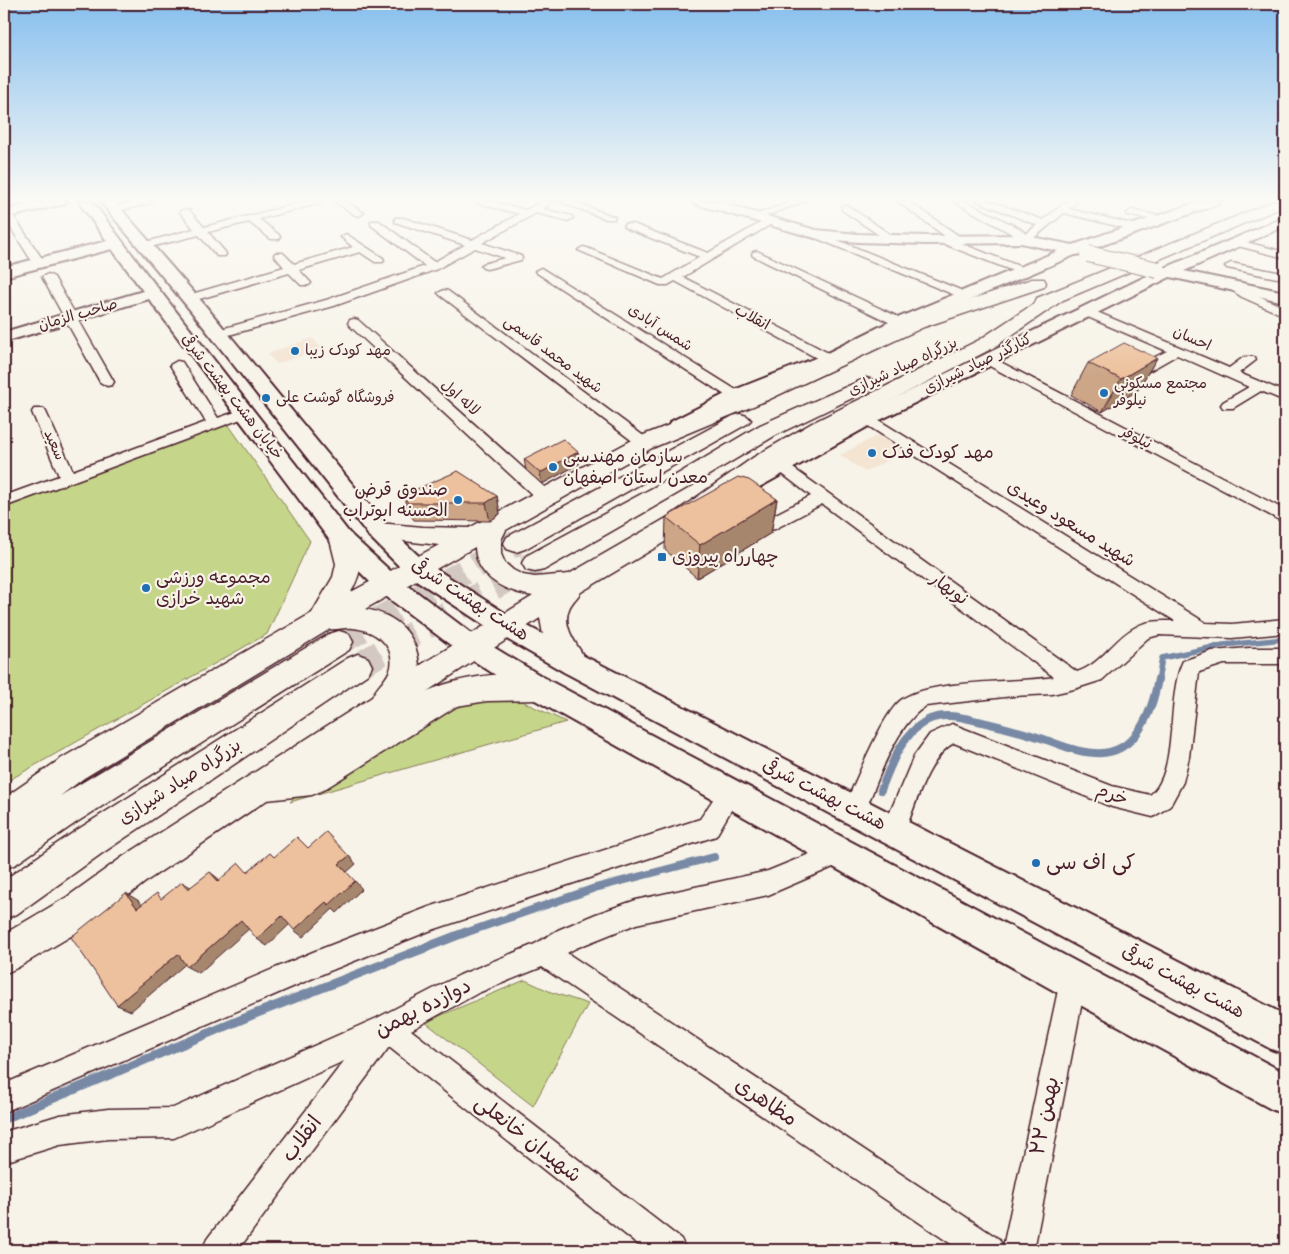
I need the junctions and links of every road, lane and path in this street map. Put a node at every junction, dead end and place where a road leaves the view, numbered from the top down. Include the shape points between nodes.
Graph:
1 (37, 260) edge
2 (52, 260) edge
3 (128, 260) edge
4 (158, 260) edge
5 (284, 260) edge
6 (322, 260) edge
7 (424, 260) edge
8 (445, 260) edge
9 (512, 260) edge
10 (606, 260) edge
11 (705, 260) edge
12 (769, 260) edge
13 (877, 260) edge
14 (996, 260) edge
15 (1077, 260) edge
16 (1101, 260) edge
17 (1109, 260) edge
18 (1198, 260) edge
19 (1279, 260) edge
20 (1194, 261) junction
21 (39, 263) junction
22 (433, 266) junction
23 (487, 266) dead end
24 (1231, 266) dead end
25 (293, 268) junction
26 (166, 270) junction
27 (541, 271) dead end
28 (1163, 271) junction
29 (4, 272) edge
30 (1277, 275) junction
31 (140, 276) junction
32 (48, 277) dead end
33 (675, 277) junction
34 (1045, 281) junction
35 (356, 282) dead end
36 (305, 283) dead end
37 (1233, 287) junction
38 (370, 289) junction
39 (153, 293) junction
40 (444, 293) dead end
41 (966, 296) junction
42 (1282, 297) edge
43 (189, 298) junction
44 (387, 298) dead end
45 (290, 310) junction
46 (1085, 311) junction
47 (1285, 312) edge
48 (71, 317) junction
49 (307, 323) dead end
50 (354, 323) dead end
51 (901, 323) junction
52 (218, 334) junction
53 (1183, 335) dead end
54 (4, 337) edge
55 (1173, 348) junction
56 (829, 359) junction
57 (987, 359) junction
58 (1248, 360) dead end
59 (177, 365) dead end
60 (1144, 368) edge
61 (1230, 373) junction
62 (107, 382) dead end
63 (1260, 386) junction
64 (736, 396) junction
65 (1285, 397) edge
66 (1228, 405) dead end
67 (39, 412) dead end
68 (244, 413) junction
69 (867, 419) junction
70 (216, 424) junction
71 (644, 443) junction
72 (781, 466) junction
73 (68, 478) junction
74 (729, 494) junction
75 (545, 497) junction
76 (823, 497) junction
77 (4, 502) edge
78 (1285, 517) edge
79 (679, 522) junction
80 (498, 524) junction
81 (378, 531) junction
82 (471, 537) junction
83 (342, 540) junction
84 (516, 543) tunnel mouth
85 (535, 562) tunnel mouth
86 (416, 568) junction
87 (577, 582) junction
88 (388, 584) junction
89 (1285, 626) edge
90 (507, 627) junction
91 (1204, 630) junction
92 (339, 643) junction
93 (472, 647) junction
94 (1285, 656) edge
95 (574, 664) junction
96 (1074, 681) junction
97 (538, 688) junction
98 (373, 713) junction
99 (72, 768) junction
100 (263, 785) junction
101 (730, 793) junction
102 (854, 811) junction
103 (4, 813) edge
104 (4, 817) edge
105 (894, 831) junction
106 (4, 852) edge
107 (840, 853) junction
108 (4, 901) edge
109 (80, 910) junction
110 (544, 953) junction
111 (4, 955) edge
112 (4, 966) edge
113 (1072, 981) junction
114 (387, 1028) junction
115 (1285, 1035) edge
116 (1285, 1095) edge
117 (4, 1098) edge
118 (4, 1147) edge
119 (218, 1250) edge
120 (670, 1250) edge
121 (988, 1250) edge
122 (1018, 1250) edge

1 - 21 street
2 - 21 main road
3 - 31 main road, خیابان هشت بهشت شرقی
4 - 26 main road, خیابان هشت بهشت شرقی
5 - 25 street
6 - 25 street
7 - 22 street
8 - 22 street
9 - 23 street
10 - 33 street via 664,283
11 - 33 street
12 - 51 street
13 - 41 street
14 - 34 street
15 - 34 main road
16 - 28 main road, bridge
17 - 34 highway, بزرگراه صیاد شیرازی
18 - 20 main road, کنارگذر صیاد شیرازی
19 - 30 street
20 - 28 main road, کنارگذر صیاد شیرازی
20 - 37 main road
21 - 29 main road
22 - 38 street
24 - 30 street
25 - 36 street
25 - 43 street
26 - 31 main road
26 - 43 main road, خیابان هشت بهشت شرقی
27 - 64 street, شمس آبادی
28 - 37 main road
28 - 46 main road, کنارگذر صیاد شیرازی
30 - 42 street
31 - 39 main road, خیابان هشت بهشت شرقی
32 - 48 street
33 - 56 street, انقلاب
34 - 41 main road
34 - 71 highway via 918,323 763,395
34 - 79 highway via 986,344 820,428 762,462
34 - 84 highway, بزرگراه صیاد شیرازی via 745,417
34 - 85 highway, بزرگراه صیاد شیرازی via 768,430
35 - 38 street
37 - 42 main road
37 - 47 street
38 - 44 street
38 - 45 street
39 - 48 main road, صاحب الزمان
39 - 68 main road, خیابان هشت بهشت شرقی
40 - 71 street, شهید محمد قاسمی
41 - 51 main road
43 - 52 main road, خیابان هشت بهشت شرقی
45 - 49 street
45 - 52 street
46 - 55 street, احسان
46 - 57 main road, کنارگذر صیاد شیرازی
48 - 54 main road, صاحب الزمان
48 - 62 street
50 - 75 street, لاله اول
51 - 56 main road
52 - 81 main road, خیابان هشت بهشت شرقی
53 - 55 street
55 - 60 street
55 - 61 street, احسان
56 - 64 main road
57 - 69 main road, کنارگذر صیاد شیرازی
57 - 78 street, نیلوفر
58 - 61 street
59 - 70 street
61 - 63 street, احسان
63 - 65 street, احسان
63 - 66 street
64 - 71 main road
67 - 73 street, سعید
68 - 70 street
68 - 83 main road, خیابان هشت بهشت شرقی
69 - 72 main road, کنارگذر صیاد شیرازی
69 - 91 street, شهید مسعود وعیدی
70 - 73 street
71 - 75 highway
72 - 74 main road, کنارگذر صیاد شیرازی
72 - 76 street, نوبهار
73 - 77 street
74 - 76 street via 769,525
74 - 79 main road, کنارگذر صیاد شیرازی
75 - 80 highway
76 - 96 street, نوبهار
79 - 87 highway
80 - 82 highway
80 - 87 highway via 489,538 488,554 495,569 510,581 531,587
81 - 82 highway
81 - 86 main road, هشت بهشت شرقی
82 - 86 highway
83 - 88 main road, خیابان هشت بهشت شرقی
83 - 92 highway via 349,564
86 - 88 highway
86 - 90 main road, هشت بهشت شرقی
87 - 90 highway
87 - 95 highway via 559,600 552,616 560,643
88 - 92 highway
88 - 93 main road, هشت بهشت شرقی
89 - 91 street
90 - 93 highway
90 - 95 main road, هشت بهشت شرقی
91 - 96 street via 1159,628 1142,632 1095,674
92 - 98 highway via 345,616 367,618 386,626 399,638 405,656 402,675 392,695
92 - 99 highway
92 - 106 highway, بزرگراه صیاد شیرازی
92 - 108 highway, بزرگراه صیاد شیرازی via 89,842
93 - 97 main road, هشت بهشت شرقی
93 - 98 highway
94 - 105 street, خرم via 1202,659 1190,666 1172,782 1162,799 1153,806 1115,798 952,733 936,742 922,763
95 - 102 main road, هشت بهشت شرقی
96 - 102 street via 1052,686 922,698 907,707 888,734
97 - 100 highway via 484,688 456,692 312,780
97 - 101 main road, هشت بهشت شرقی
98 - 100 highway
99 - 103 main road
99 - 104 highway
100 - 109 highway via 136,868
101 - 107 main road, هشت بهشت شرقی
101 - 117 street via 708,828 420,923 322,961
102 - 105 main road, هشت بهشت شرقی
105 - 115 main road, هشت بهشت شرقی
107 - 110 street, دوازده بهمن via 768,883 636,912 567,939
107 - 113 main road, هشت بهشت شرقی
109 - 111 highway
109 - 112 main road
110 - 114 street, دوازده بهمن via 469,984
110 - 121 street, مظاهری
113 - 116 main road, هشت بهشت شرقی
113 - 122 street, ۲۲ بهمن
114 - 118 street, دوازده بهمن via 174,1123 108,1124 60,1130
114 - 119 street, انقلاب
114 - 120 street, شهیدان خانعلی

